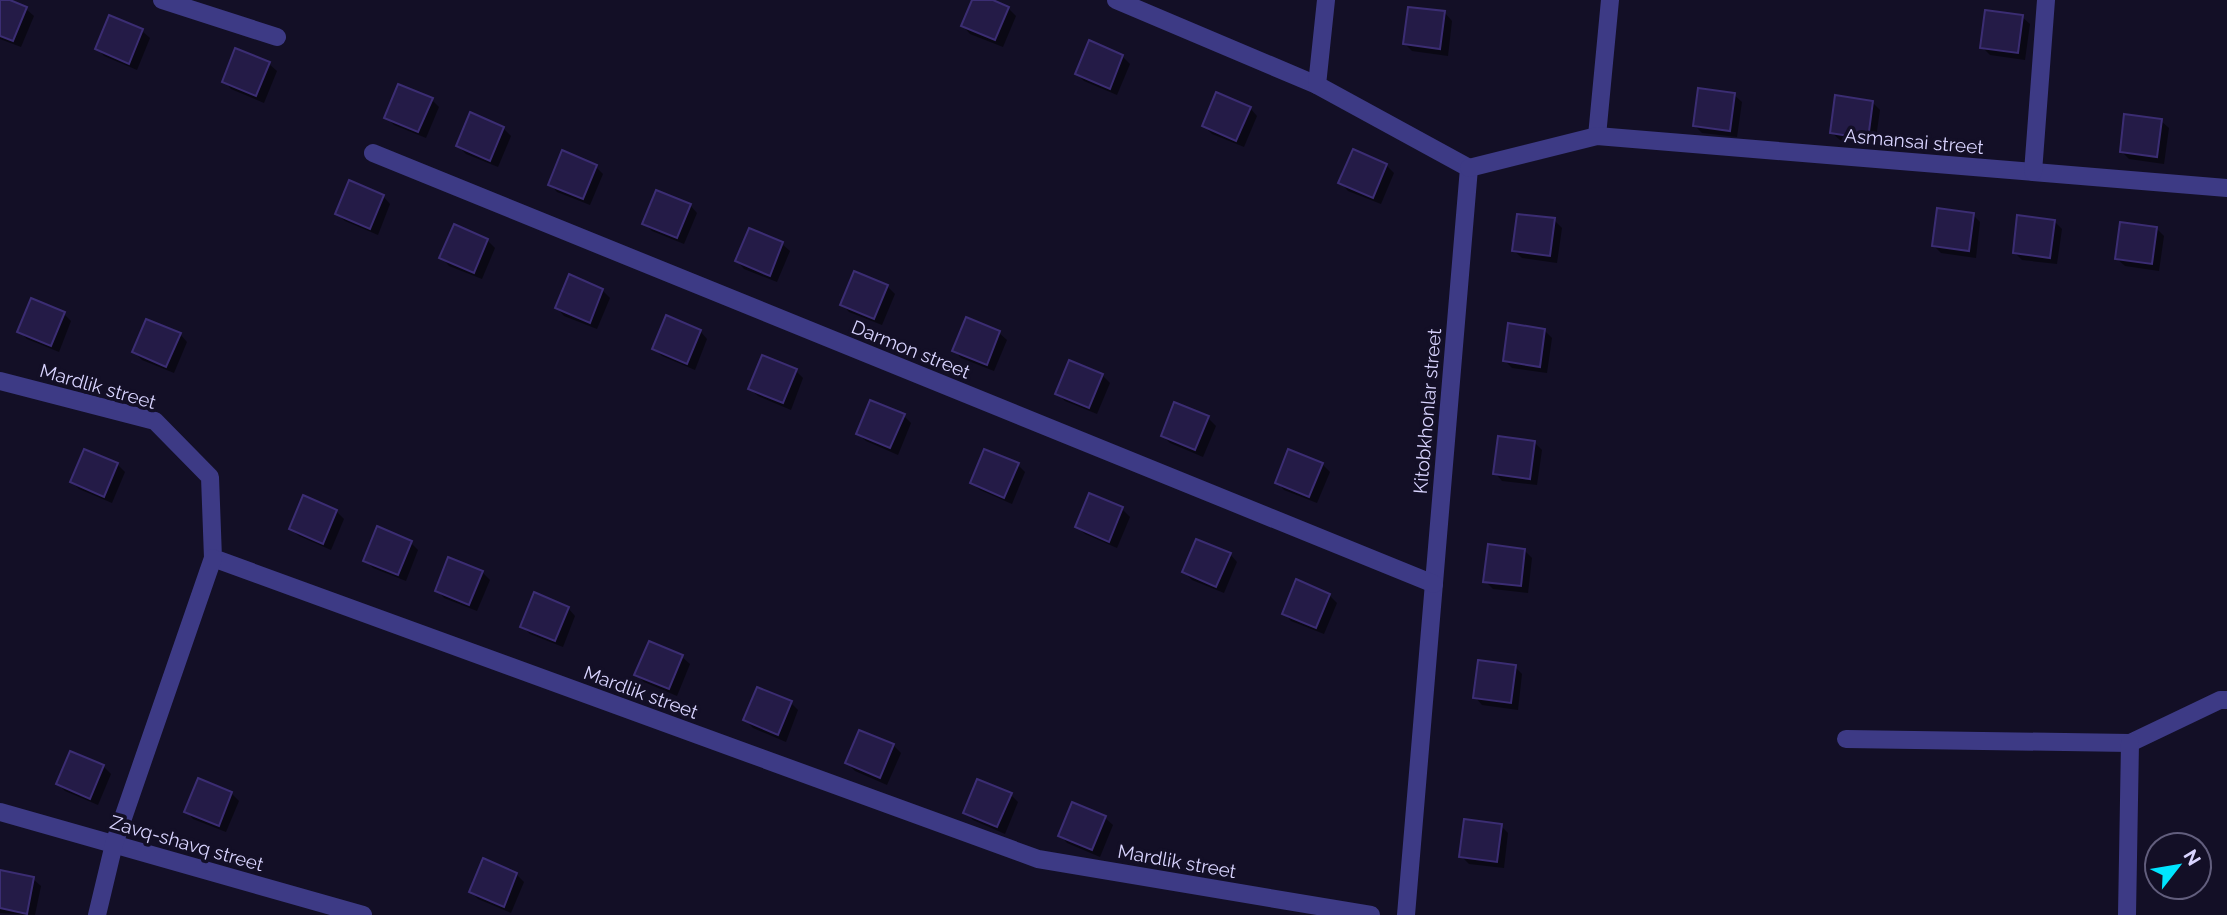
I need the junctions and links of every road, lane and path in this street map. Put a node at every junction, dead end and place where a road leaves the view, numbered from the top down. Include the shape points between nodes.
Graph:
1 (162, 0) edge
2 (1116, 0) edge
3 (1326, 0) edge
4 (1610, 0) edge
5 (2046, 0) edge
6 (277, 37) dead end
7 (1317, 85) junction
8 (1597, 136) junction
9 (373, 153) dead end
10 (1469, 169) junction
11 (2033, 172) junction
12 (2227, 188) edge
13 (0, 381) edge
14 (213, 558) junction
15 (1434, 584) junction
16 (2227, 700) edge
17 (1846, 739) dead end
18 (2130, 743) junction
19 (0, 812) edge
20 (114, 844) junction
21 (97, 915) edge
22 (363, 915) edge
23 (1371, 915) edge
24 (1406, 915) edge
25 (2127, 915) edge

1 - 6 street
2 - 7 street
3 - 7 street
4 - 8 street
5 - 11 street
7 - 10 street
8 - 10 street, Asmansai street
8 - 11 street, Asmansai street
9 - 15 street, Darmon street
10 - 15 street, Kitobkhonlar street
11 - 12 street, Asmansai street
13 - 14 street, Mardlik street via 155,421 210,477
14 - 20 street
14 - 23 street, Mardlik street via 1038,859
15 - 24 street, Kitobkhonlar street
16 - 18 street
17 - 18 street
18 - 25 street
19 - 20 street, Zavq-shavq street
20 - 21 street
20 - 22 street, Zavq-shavq street

